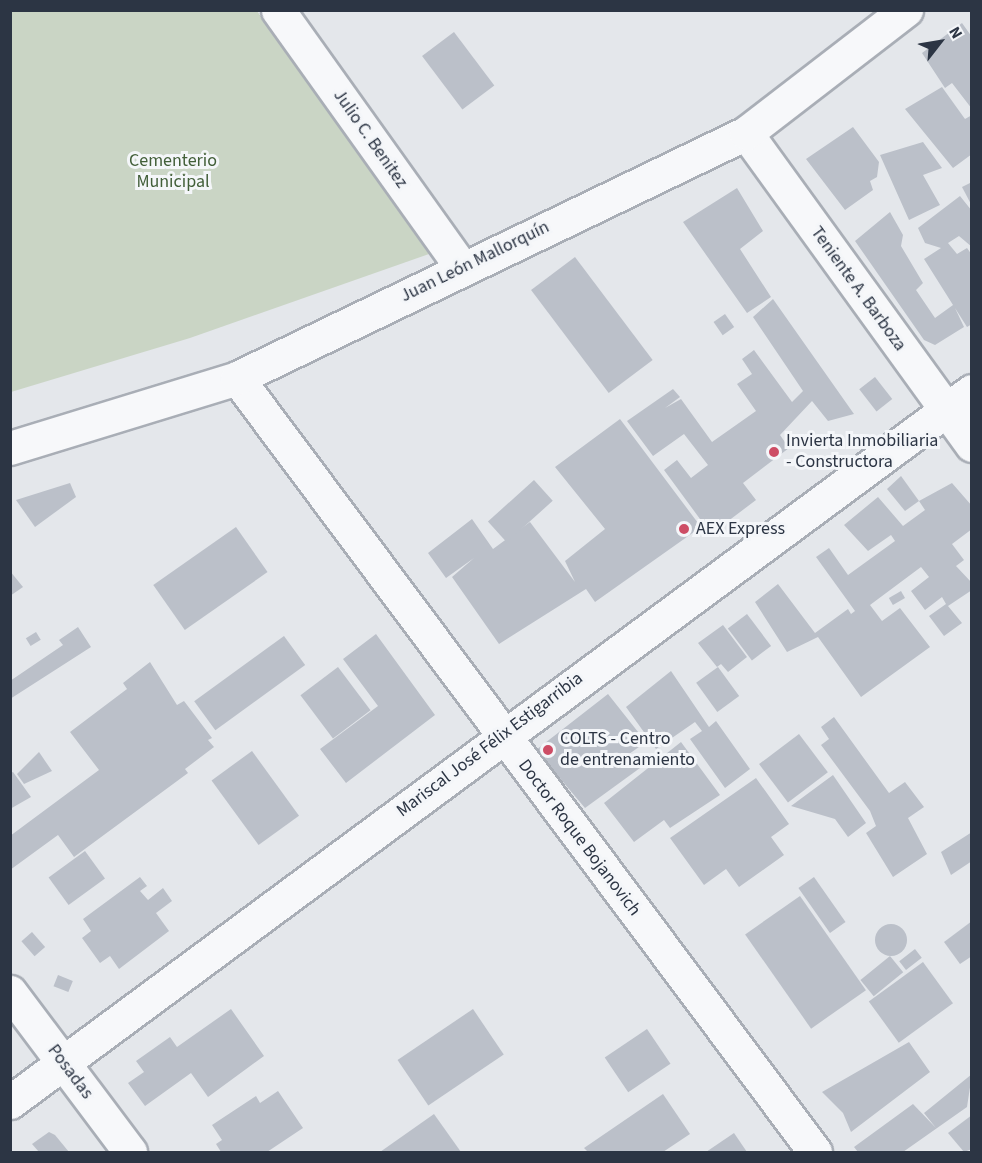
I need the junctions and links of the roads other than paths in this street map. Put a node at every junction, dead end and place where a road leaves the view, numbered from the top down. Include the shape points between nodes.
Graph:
1 (278, 10) edge
2 (906, 10) edge
3 (746, 133) junction
4 (461, 267) junction
5 (237, 378) junction
6 (972, 391) edge
7 (945, 410) junction
8 (972, 445) edge
9 (10, 448) edge
10 (502, 736) junction
11 (10, 992) edge
12 (64, 1064) junction
13 (10, 1102) edge
14 (130, 1152) edge
15 (815, 1152) edge

1 - 4 street, Julio C. Benitez
2 - 3 street, Juan León Mallorquín
3 - 4 street, Juan León Mallorquín
3 - 7 street, Teniente A. Barboza
4 - 5 street, Juan León Mallorquín
5 - 9 street, Juan León Mallorquín
5 - 10 street, Doctor Roque Bojanovich
6 - 7 street, Mariscal José Félix Estigarribia
7 - 8 street, Teniente A. Barboza
7 - 10 street, Mariscal José Félix Estigarribia
10 - 12 street, Mariscal José Félix Estigarribia
10 - 15 street, Doctor Roque Bojanovich
11 - 12 street, Posadas
12 - 13 street, Mariscal José Félix Estigarribia
12 - 14 street, Posadas

